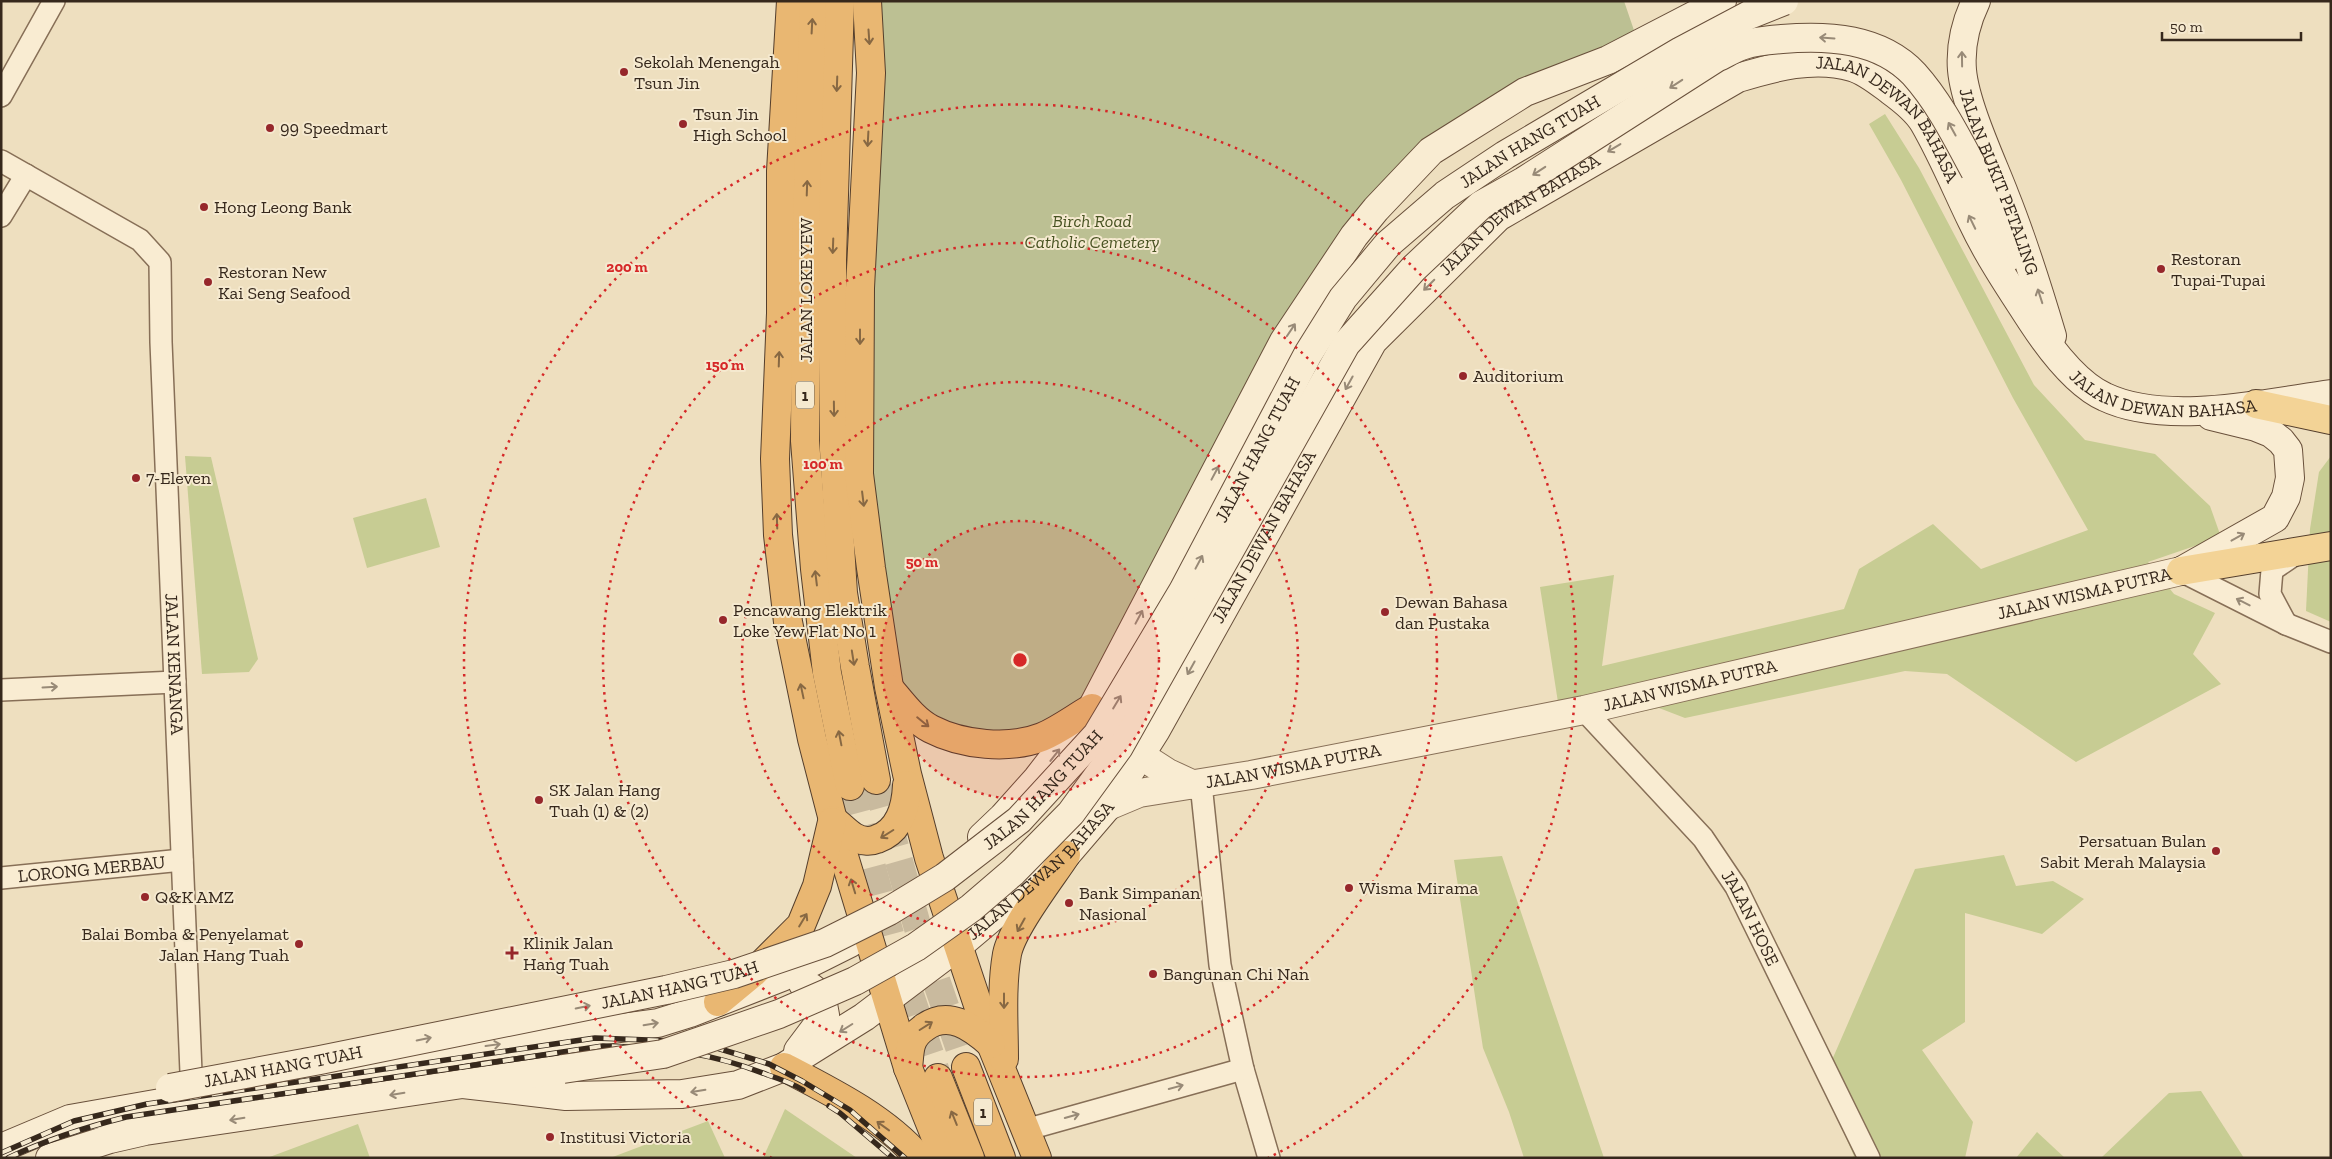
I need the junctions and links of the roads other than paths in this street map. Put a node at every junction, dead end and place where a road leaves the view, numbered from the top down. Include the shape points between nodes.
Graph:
1 (54, 1) edge
2 (791, 1) edge
3 (814, 1) edge
4 (840, 1) edge
5 (867, 1) edge
6 (1722, 1) edge
7 (1784, 1) edge
8 (1976, 1) edge
9 (1608, 60) junction
10 (1, 96) edge
11 (1656, 124) junction
12 (1, 162) edge
13 (26, 175) junction
14 (1, 216) edge
15 (2024, 309) junction
16 (2059, 359) junction
17 (2331, 394) edge
18 (2256, 404) junction
19 (2192, 411) junction
20 (2331, 420) edge
21 (2331, 546) edge
22 (2297, 553) junction
23 (2181, 571) junction
24 (2286, 624) junction
25 (2331, 642) edge
26 (175, 682) junction
27 (889, 687) junction
28 (1, 690) edge
29 (1092, 708) junction
30 (1584, 710) junction
31 (1140, 755) junction
32 (907, 774) junction
33 (876, 780) tunnel mouth
34 (1198, 784) junction
35 (850, 786) tunnel mouth
36 (1108, 806) junction
37 (833, 820) junction
38 (1066, 854) junction
39 (182, 860) junction
40 (934, 876) junction
41 (1, 878) edge
42 (866, 933) junction
43 (958, 946) junction
44 (761, 985) junction
45 (718, 1002) junction
46 (886, 1002) junction
47 (991, 1044) junction
48 (784, 1067) junction
49 (966, 1067) tunnel mouth
50 (908, 1068) junction
51 (1243, 1069) junction
52 (1004, 1073) junction
53 (938, 1078) tunnel mouth
54 (286, 1082) junction
55 (463, 1084) junction
56 (192, 1098) junction
57 (292, 1110) junction
58 (1025, 1130) junction
59 (1, 1132) edge
60 (1, 1148) edge
61 (50, 1158) edge
62 (919, 1158) edge
63 (944, 1158) edge
64 (970, 1158) edge
65 (1000, 1158) edge
66 (1037, 1158) edge
67 (1269, 1158) edge
68 (1868, 1158) edge

1 - 10 street
37 -> 2 highway via 812,739 788,622 778,535 775,459 781,313 780,171
35 -> 3 highway, JALAN LOKE YEW / 1 via 827,673 805,441 806,252
4 -> 33 highway, JALAN LOKE YEW / 1 via 832,260 834,450 843,594
5 -> 27 highway via 871,73 860,288 860,474
6 - 9 main road
59 -> 7 main road, JALAN HANG TUAH, bridge via 57,1110 320,1060 734,974 825,943 889,911 945,877 1019,820 1097,735 1184,591 1308,354 1343,298 1388,244 1445,195 1505,155 1681,51 1749,15
16 -> 8 main road, JALAN BUKIT PETALING via 2014,218 1970,103 1962,72 1962,45
9 - 11 main road via 1611,87 1624,109 1640,122
29 -> 9 main road via 1284,342 1354,236 1431,151 1525,92
15 -> 11 main road, JALAN DEWAN BAHASA via 1976,230 1923,122 1899,97 1866,74 1852,67 1829,64 1775,66 1738,78
11 -> 31 main road, JALAN DEWAN BAHASA via 1498,217 1373,341
12 - 13 street, JALAN KENANGA
13 - 14 street
13 - 26 street, JALAN KENANGA via 140,240 160,262
15 - 16 main road, JALAN DEWAN BAHASA
15 -> 55 main road, JALAN HANG TUAH, bridge via 1975,171 1940,108 1913,73 1886,52 1831,38 1804,37 1744,45 1716,58 1481,205 1414,268 1346,344 1119,747 1071,813 1013,872 971,908 916,947 855,981 779,1014 663,1054
16 - 19 main road, JALAN DEWAN BAHASA via 2104,397 2152,410
17 - 18 main road, JALAN DEWAN BAHASA
18 - 19 main road, JALAN DEWAN BAHASA
18 - 20 main road
23 -> 19 main road, JALAN WISMA PUTRA via 2275,518 2286,496 2290,478 2288,450 2270,433
21 - 22 main road
22 - 23 main road
22 - 24 street via 2272,570 2270,594
24 -> 23 street
23 - 30 main road, JALAN WISMA PUTRA
24 - 25 street
28 -> 26 street
26 - 39 street, JALAN KENANGA
27 -> 29 highway via 907,710 930,728 961,741 1000,745 1042,737
27 - 32 highway
40 -> 29 main road via 964,854 1003,817
30 - 34 main road, JALAN WISMA PUTRA
30 - 68 street, JALAN HOSE via 1702,838 1736,887
31 - 34 main road, JALAN WISMA PUTRA via 1168,773
31 - 36 main road, JALAN DEWAN BAHASA
32 -> 37 highway via 902,815 895,829 883,837 871,842 855,838
32 - 40 highway
34 - 36 main road, JALAN WISMA PUTRA via 1140,793
34 - 51 street via 1220,965
36 - 38 main road, JALAN DEWAN BAHASA
42 -> 37 highway
45 -> 37 highway via 753,973 801,924 817,886
38 - 43 main road, JALAN DEWAN BAHASA
38 -> 52 highway via 1020,924 1007,953
39 - 41 street, LORONG MERBAU
39 - 56 street, JALAN KENANGA
40 - 42 main road
40 - 43 highway
42 - 44 main road, JALAN HANG TUAH via 841,949
42 - 46 highway
43 - 46 main road, JALAN DEWAN BAHASA
43 - 47 highway
44 - 45 main road, JALAN HANG TUAH
44 - 48 main road via 797,982 810,986 822,1000 824,1015
54 -> 45 main road, JALAN HANG TUAH via 480,1047 658,1023
46 -> 48 main road, JALAN HANG TUAH
46 - 50 highway
50 -> 47 highway via 911,1044 918,1032 942,1019 960,1021
47 - 52 highway
48 -> 55 main road, JALAN HANG TUAH via 738,1085 682,1094 566,1096
62 -> 48 highway via 907,1143 846,1100
49 - 65 highway, 1
50 - 63 highway
58 -> 51 street
51 - 67 street
52 - 58 highway
64 -> 53 highway, 1
54 - 56 main road, JALAN HANG TUAH
54 - 57 main road
55 -> 57 main road, JALAN HANG TUAH
56 - 60 main road, JALAN HANG TUAH via 70,1119
57 -> 61 main road, JALAN HANG TUAH via 145,1131
58 - 66 highway

